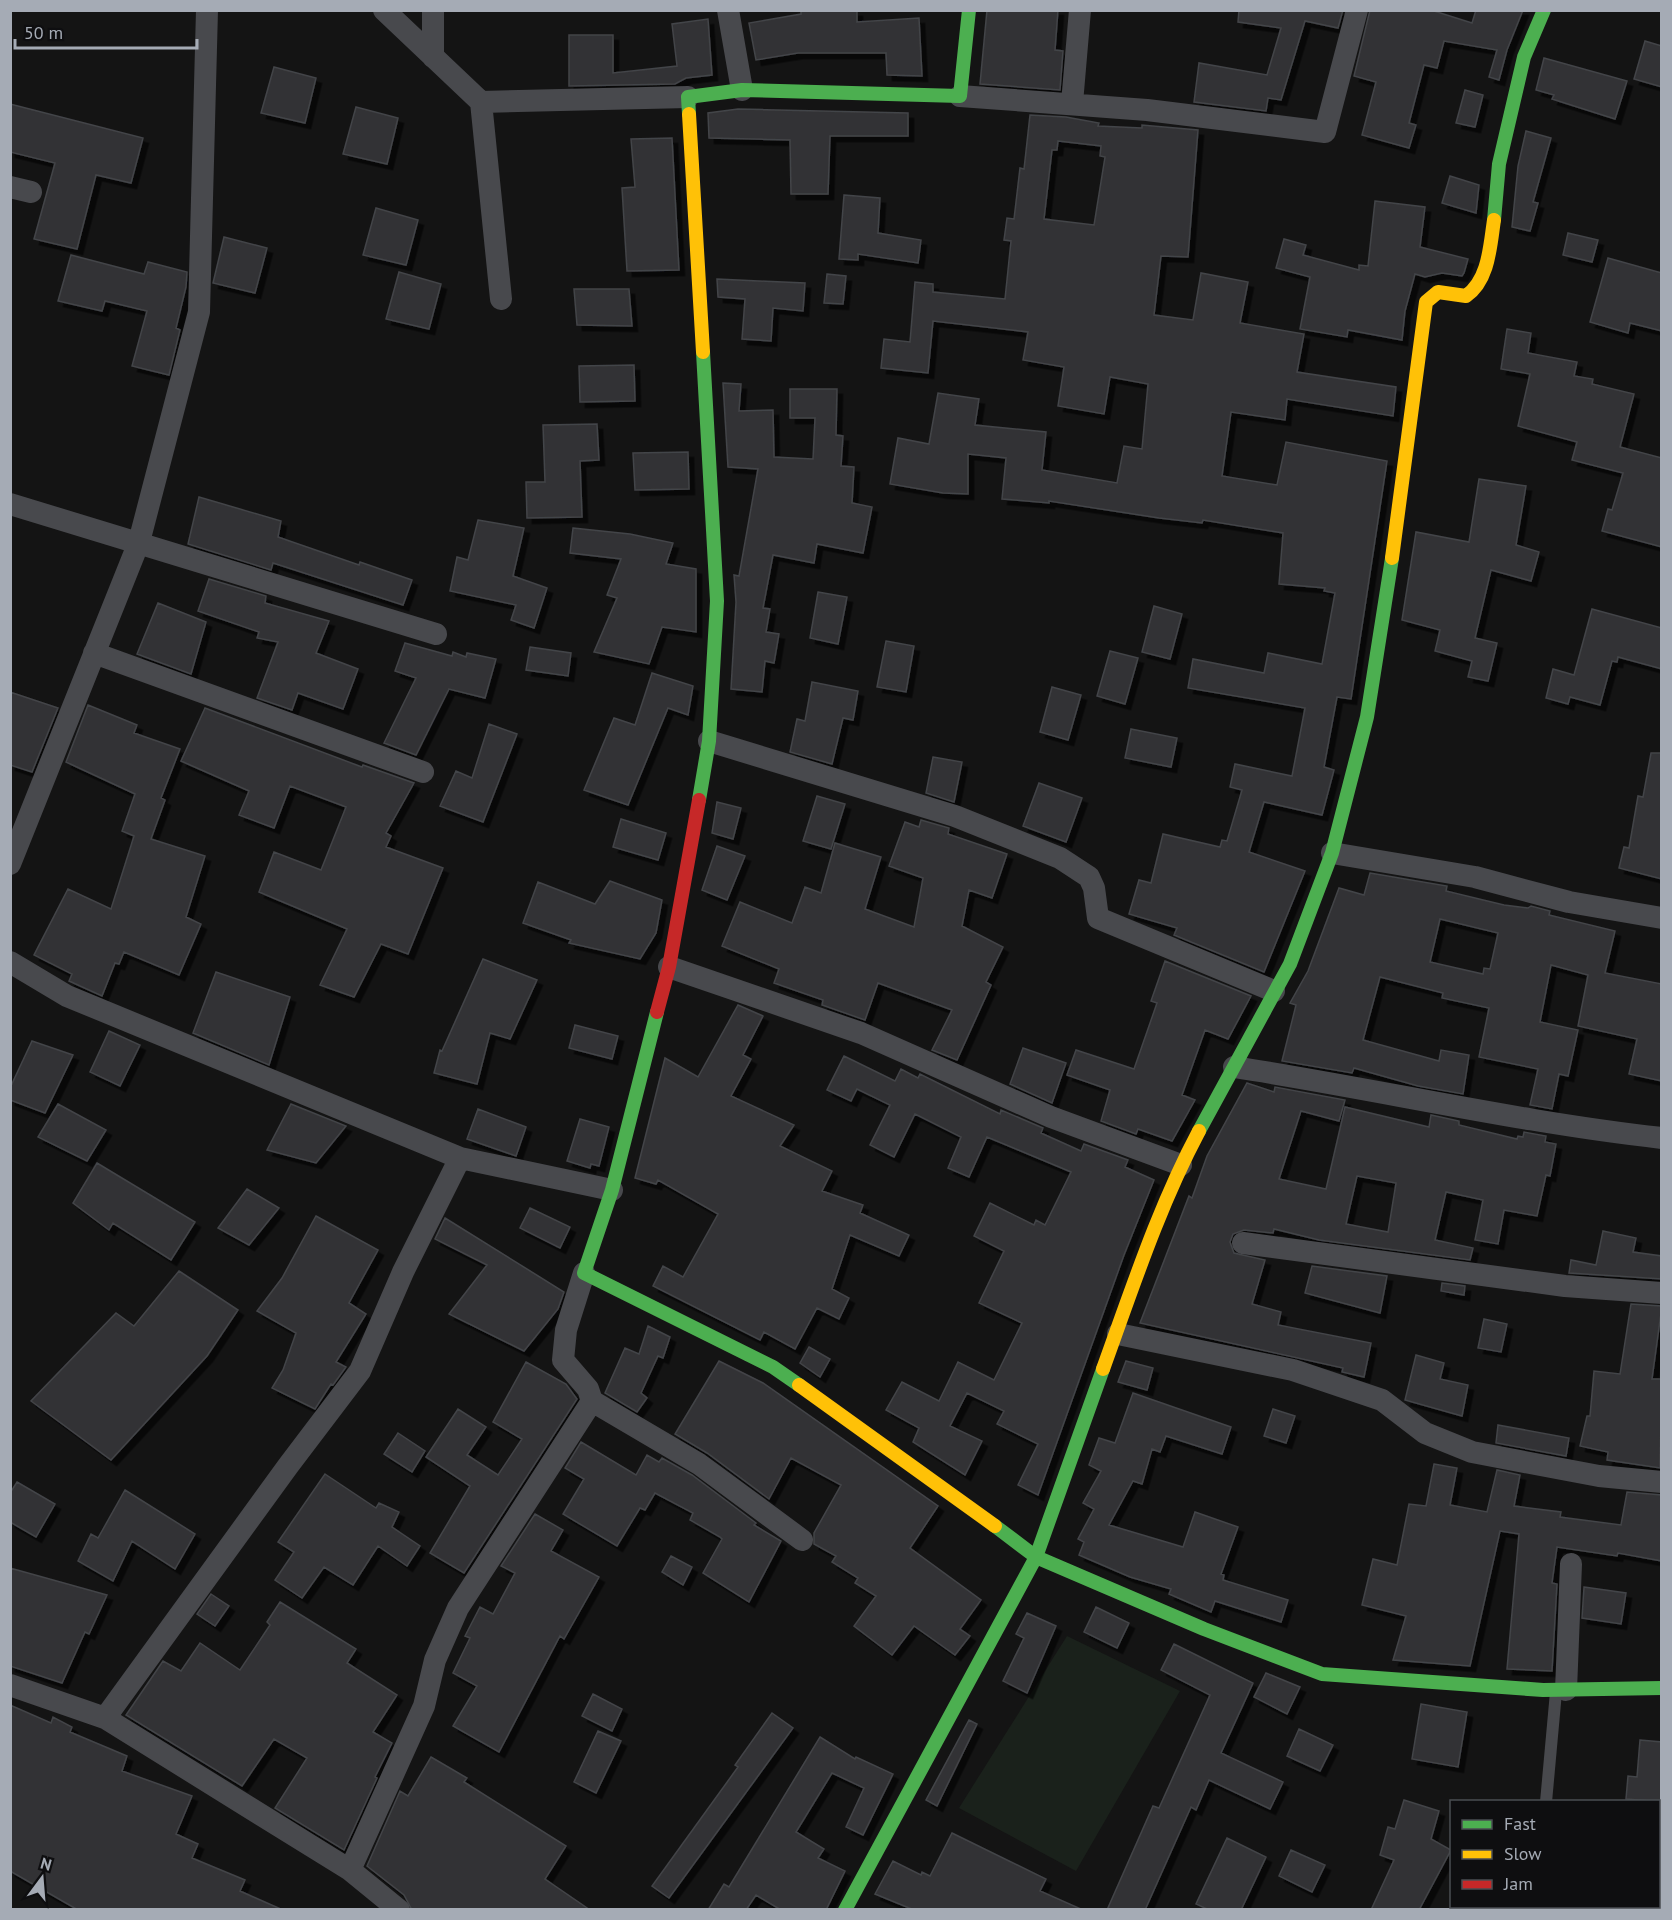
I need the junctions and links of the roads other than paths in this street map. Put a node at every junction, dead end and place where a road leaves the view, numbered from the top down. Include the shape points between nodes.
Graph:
1 (207, 10) edge
2 (384, 10) edge
3 (433, 10) edge
4 (728, 10) edge
5 (969, 10) edge
6 (1080, 10) edge
7 (1357, 10) edge
8 (1544, 10) edge
9 (433, 57) junction
10 (742, 90) junction
11 (960, 96) junction
12 (688, 97) junction
13 (481, 102) junction
14 (1072, 103) junction
15 (501, 299) dead end
16 (10, 504) edge
17 (139, 542) junction
18 (436, 634) dead end
19 (94, 653) junction
20 (709, 741) junction
21 (423, 772) dead end
22 (1332, 853) junction
23 (10, 864) edge
24 (1662, 918) edge
25 (10, 962) edge
26 (669, 966) junction
27 (1274, 991) junction
28 (1234, 1067) junction
29 (1662, 1138) edge
30 (460, 1158) junction
31 (1181, 1165) junction
32 (612, 1190) junction
33 (1243, 1243) dead end
34 (584, 1273) junction
35 (1662, 1293) edge
36 (1118, 1334) junction
37 (592, 1401) junction
38 (1662, 1482) edge
39 (802, 1540) dead end
40 (1036, 1557) junction
41 (1571, 1564) dead end
42 (10, 1685) edge
43 (1662, 1688) edge
44 (1561, 1690) junction
45 (105, 1718) junction
46 (1546, 1800) edge
47 (350, 1870) junction
48 (399, 1910) edge
49 (845, 1910) edge

1 - 17 street via 199,312
2 - 9 street
3 - 9 street
4 - 10 street
5 - 11 street
6 - 14 street
7 - 14 street via 1325,132
8 - 22 street via 1521,68 1500,164 1483,276 1466,296 1439,290 1430,294 1426,302 1399,517 1367,717
9 - 13 street
10 - 11 street
10 - 12 street
11 - 14 street
12 - 13 street
12 - 20 street via 717,601
13 - 15 street
16 - 17 street
17 - 18 street
17 - 19 street
19 - 21 street
19 - 23 street
20 - 26 street
20 - 27 street via 955,816 1060,858 1089,877 1098,918
22 - 24 street via 1475,877 1569,902
22 - 27 street via 1290,964
25 - 30 street via 67,996
26 - 31 street via 861,1033 1051,1118
26 - 32 street
27 - 28 street
28 - 29 street via 1463,1109
28 - 31 street
30 - 32 street
30 - 45 street via 403,1272 360,1371
31 - 36 street via 1142,1261
32 - 34 street
33 - 35 street via 1565,1286
34 - 37 street via 566,1330 563,1360 588,1389
34 - 40 street via 773,1367 939,1483
36 - 38 street via 1293,1370 1382,1400 1425,1433 1473,1452 1599,1476
36 - 40 street
37 - 39 street via 699,1464
37 - 47 street via 458,1608 435,1660 424,1706
40 - 44 street via 1204,1629 1322,1674
40 - 49 street
41 - 44 street
42 - 45 street
43 - 44 street
44 - 46 lane
45 - 47 street
47 - 48 street

